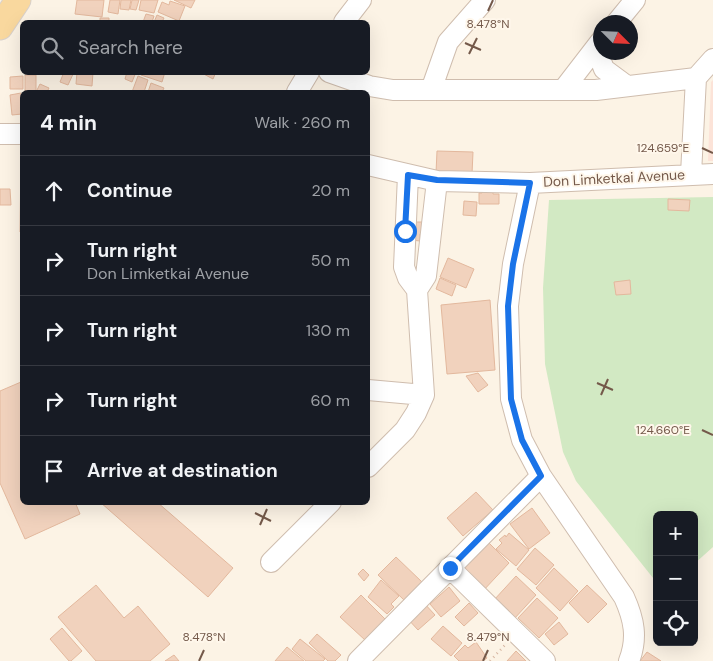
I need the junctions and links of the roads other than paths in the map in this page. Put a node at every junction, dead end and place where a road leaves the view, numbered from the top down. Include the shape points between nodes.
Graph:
1 (18, 0) edge
2 (360, 0) edge
3 (485, 0) edge
4 (635, 0) edge
5 (623, 15) edge
6 (345, 20) edge
7 (0, 27) edge
8 (593, 51) edge
9 (713, 59) edge
10 (602, 60) edge
11 (307, 75) edge
12 (338, 75) edge
13 (696, 78) junction
14 (627, 86) junction
15 (298, 90) edge
16 (431, 90) junction
17 (563, 90) junction
18 (0, 134) edge
19 (20, 134) edge
20 (370, 166) edge
21 (690, 174) junction
22 (713, 174) edge
23 (408, 175) junction
24 (437, 180) junction
25 (530, 183) junction
26 (417, 290) junction
27 (370, 390) edge
28 (424, 395) junction
29 (370, 465) edge
30 (541, 476) junction
31 (328, 505) edge
32 (271, 562) dead end
33 (450, 568) junction
34 (365, 658) edge
35 (545, 661) edge
36 (629, 661) edge

1 - 7 main road
2 - 6 street
3 - 16 street via 448,42
4 - 5 street
8 - 17 street
9 - 13 street
10 - 14 street via 604,69
11 - 15 street
12 - 16 street via 393,90
13 - 14 street
13 - 21 street
14 - 17 street
16 - 17 street
18 - 19 street
20 - 23 street, Don Limketkai Avenue
21 - 22 street, Don Limketkai Avenue
21 - 25 street, Don Limketkai Avenue
23 - 24 street, Don Limketkai Avenue
23 - 26 street via 404,267
24 - 25 street, Don Limketkai Avenue
24 - 26 street via 426,276
25 - 30 street via 508,306 511,399 522,440
26 - 28 street
27 - 28 street
28 - 29 street via 405,430
30 - 33 street
30 - 36 street via 624,597 635,630 634,649
31 - 32 street
33 - 34 street
33 - 35 street

